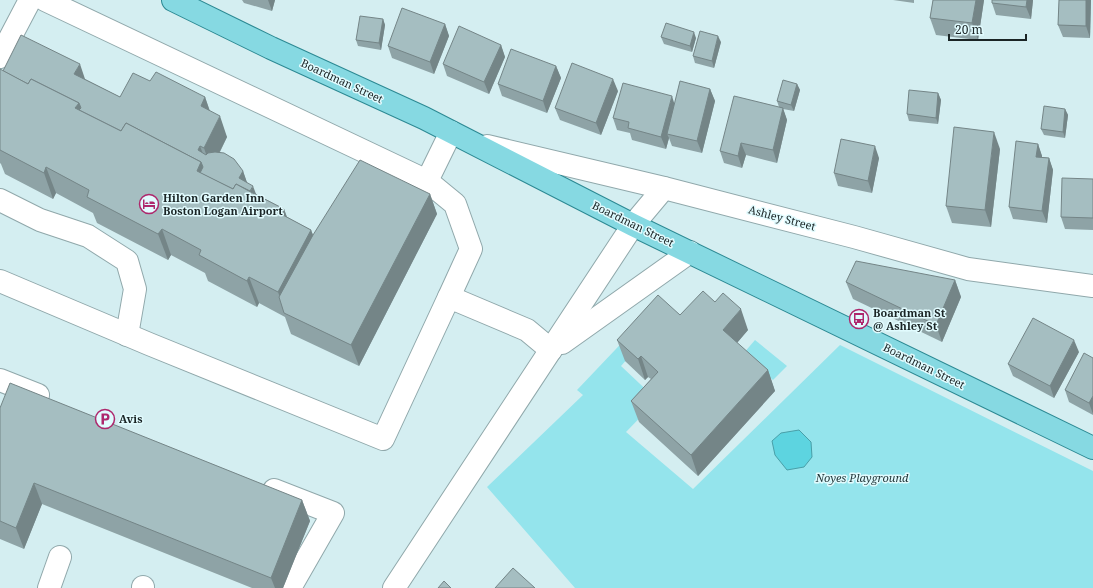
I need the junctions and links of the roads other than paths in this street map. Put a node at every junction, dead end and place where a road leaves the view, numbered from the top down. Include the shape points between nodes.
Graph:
1 (30, 0) edge
2 (45, 0) edge
3 (173, 0) edge
4 (0, 58) edge
5 (450, 132) junction
6 (472, 142) junction
7 (426, 181) junction
8 (664, 188) junction
9 (0, 200) edge
10 (633, 225) junction
11 (690, 252) junction
12 (0, 281) edge
13 (1093, 286) edge
14 (449, 297) junction
15 (127, 335) junction
16 (551, 350) junction
17 (0, 380) edge
18 (59, 404) edge
19 (1093, 448) edge
20 (259, 484) edge
21 (60, 557) dead end
22 (49, 588) edge
23 (290, 588) edge
24 (394, 588) edge

1 - 4 street
2 - 7 street
3 - 5 main road, Boardman Street
5 - 6 main road, Boardman Street
5 - 7 street
6 - 8 street, Ashley Street
6 - 10 main road, Boardman Street
7 - 14 street via 455,204 471,249
8 - 10 street
8 - 13 street, Ashley Street via 968,269
9 - 15 street via 40,220 88,236 127,261 135,289
10 - 11 main road, Boardman Street
10 - 16 street
11 - 16 street
11 - 19 main road, Boardman Street
12 - 15 street
14 - 15 street via 383,439
14 - 16 street via 527,330
16 - 24 street
17 - 18 street
20 - 23 street via 333,513
21 - 22 street

